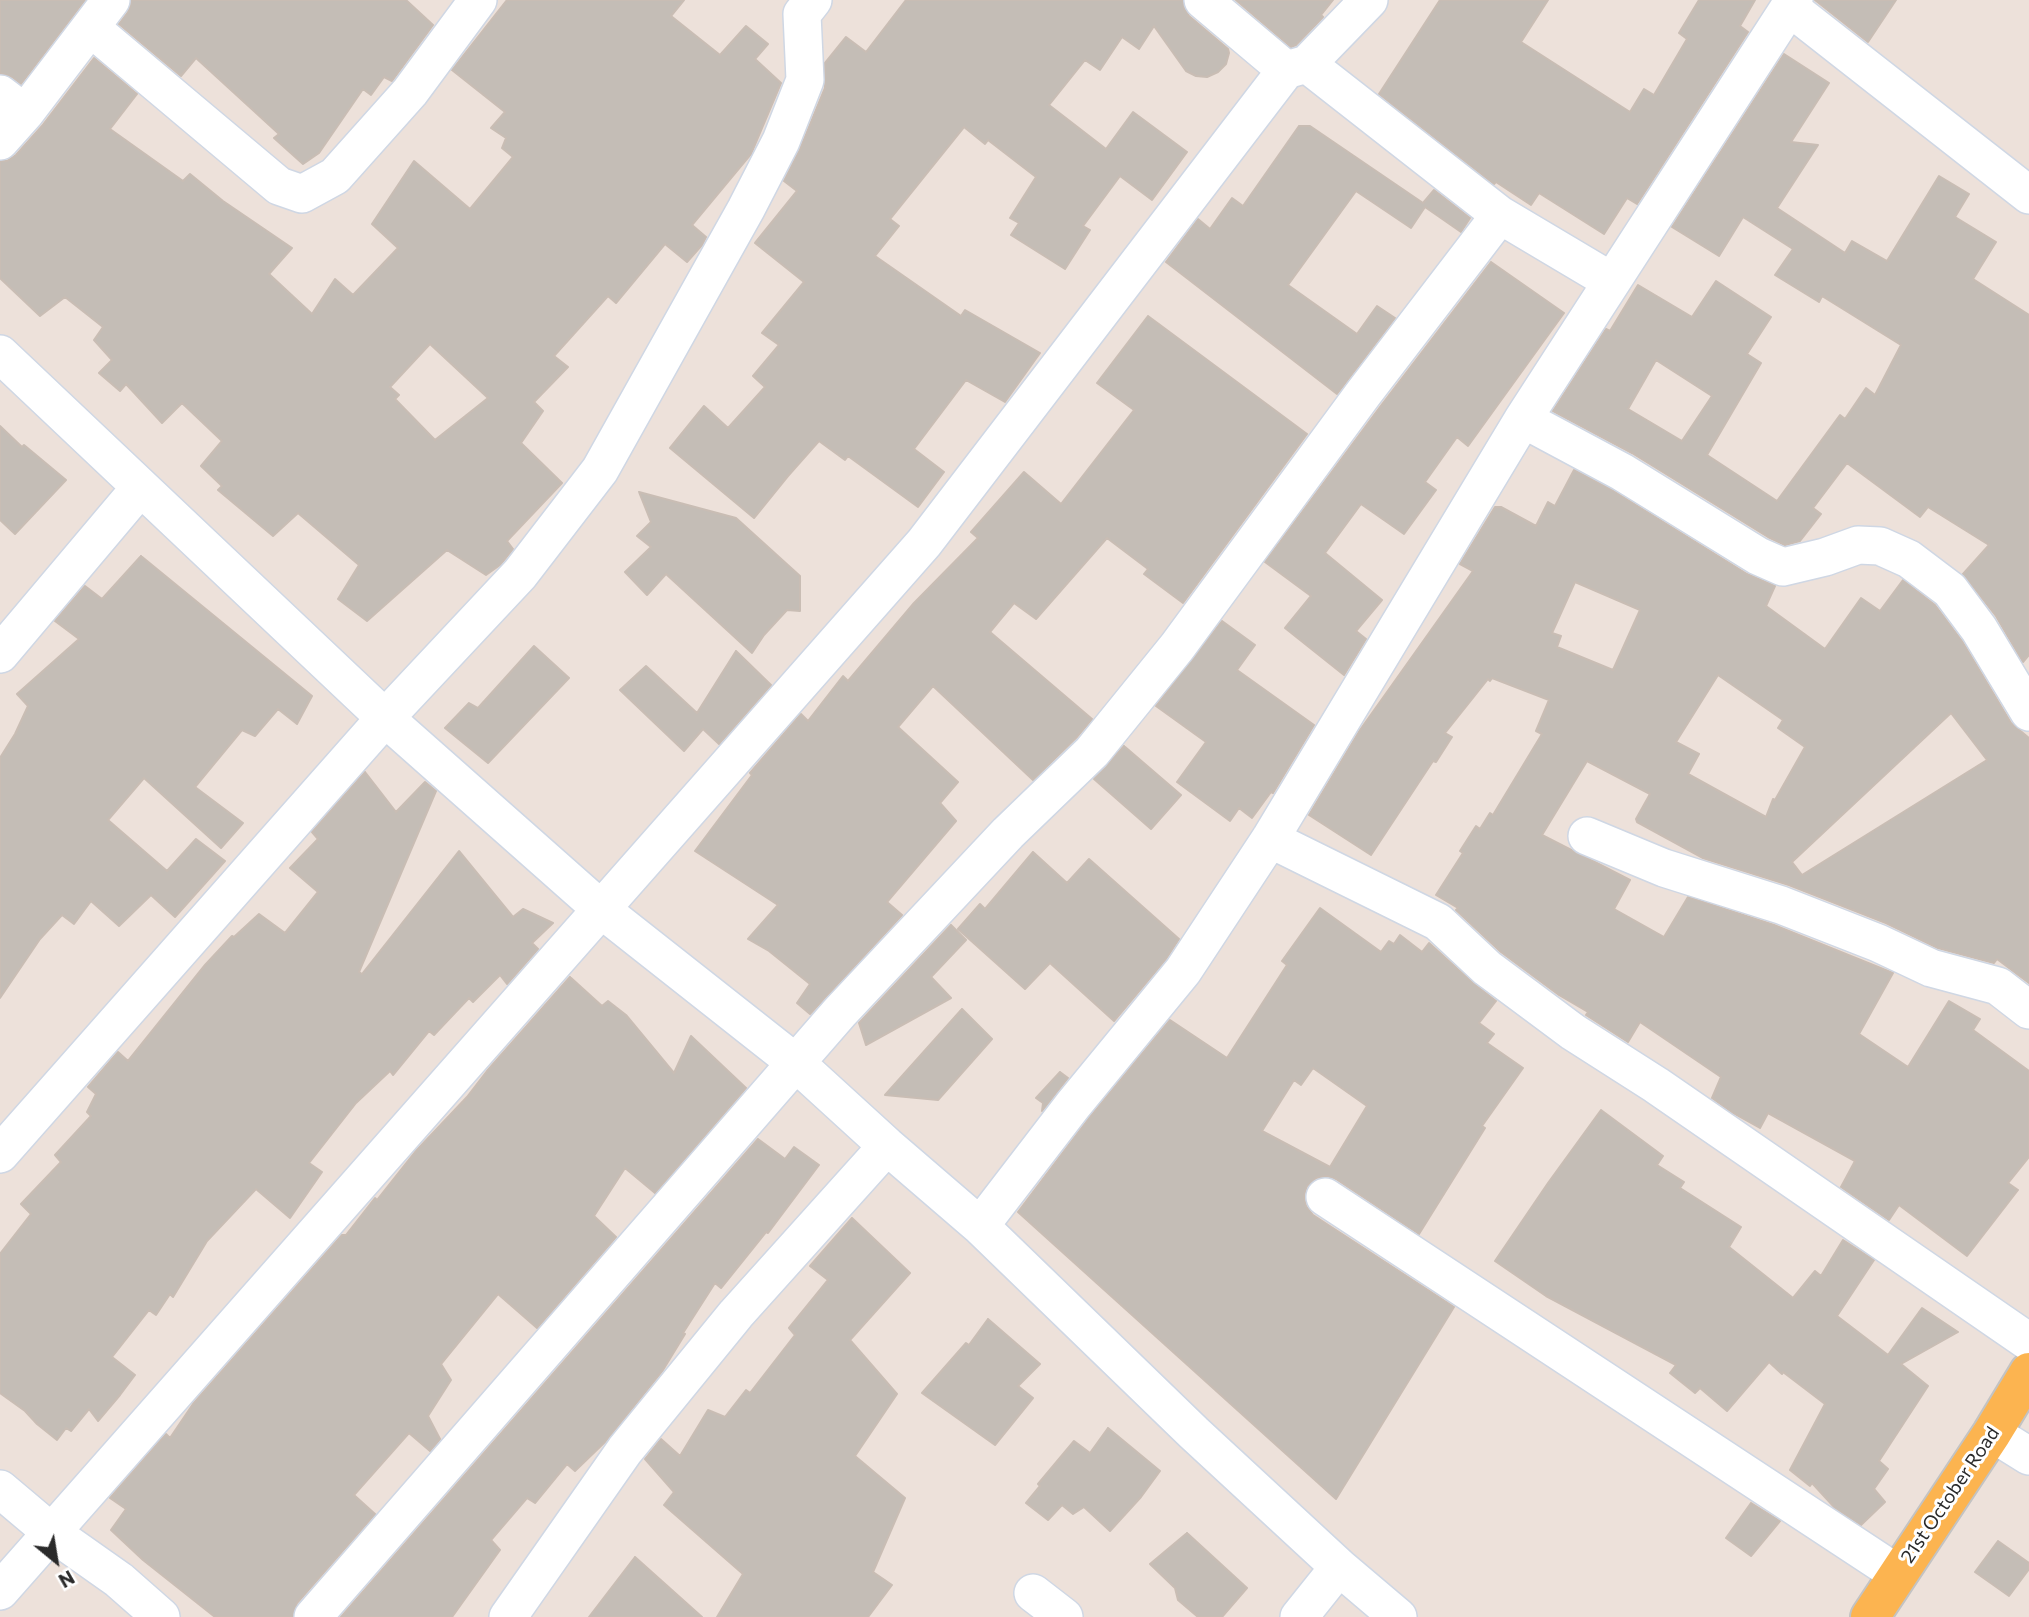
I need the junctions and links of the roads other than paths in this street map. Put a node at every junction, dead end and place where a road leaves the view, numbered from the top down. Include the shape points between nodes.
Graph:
1 (1203, 0) edge
2 (1369, 0) edge
3 (470, 3) edge
4 (1792, 3) edge
5 (798, 5) edge
6 (101, 14) edge
7 (1296, 67) junction
8 (13, 104) edge
9 (0, 141) edge
10 (2029, 195) edge
11 (1500, 215) junction
12 (1611, 281) junction
13 (0, 354) edge
14 (1523, 419) junction
15 (141, 488) junction
16 (0, 654) edge
17 (2029, 712) edge
18 (385, 718) junction
19 (1587, 836) dead end
20 (1270, 839) junction
21 (602, 909) junction
22 (2029, 1010) edge
23 (796, 1063) junction
24 (887, 1146) junction
25 (0, 1154) edge
26 (1325, 1197) dead end
27 (980, 1226) junction
28 (2029, 1342) edge
29 (2029, 1372) edge
30 (1992, 1433) junction
31 (2029, 1456) edge
32 (0, 1489) edge
33 (51, 1532) junction
34 (1339, 1567) junction
35 (1898, 1574) junction
36 (0, 1591) edge
37 (1033, 1593) dead end
38 (161, 1617) edge
39 (313, 1617) edge
40 (508, 1617) edge
41 (1064, 1617) edge
42 (1298, 1617) edge
43 (1398, 1617) edge
44 (1870, 1617) edge

1 - 7 street
2 - 7 street
3 - 6 street via 410,92 335,176 302,194 279,186
4 - 10 street
4 - 12 street
5 - 18 street via 805,80 781,141 600,470 520,574
6 - 8 street
7 - 11 street
7 - 21 street via 924,543
8 - 9 street
11 - 12 street
11 - 23 street via 1177,647 1092,752 1008,833
12 - 14 street
13 - 15 street
14 - 17 street via 1783,567 1858,545 1880,546 1909,559 1950,590
14 - 20 street
15 - 16 street
15 - 18 street
18 - 21 street
18 - 25 street
19 - 22 street via 1664,868 1781,905 1931,968 1998,986
20 - 27 street via 1183,971
20 - 28 street via 1438,922 1487,968 1573,1032 1656,1084
21 - 23 street
21 - 33 street
23 - 24 street
23 - 39 street
24 - 27 street
24 - 40 street via 736,1314 634,1439
26 - 35 street
27 - 34 street
29 - 30 main road, 21st October Road
30 - 31 street
30 - 35 main road, 21st October Road
32 - 33 street
33 - 36 street
33 - 38 street via 119,1580
34 - 42 street
34 - 43 street
35 - 44 main road, 21st October Road
37 - 41 street

